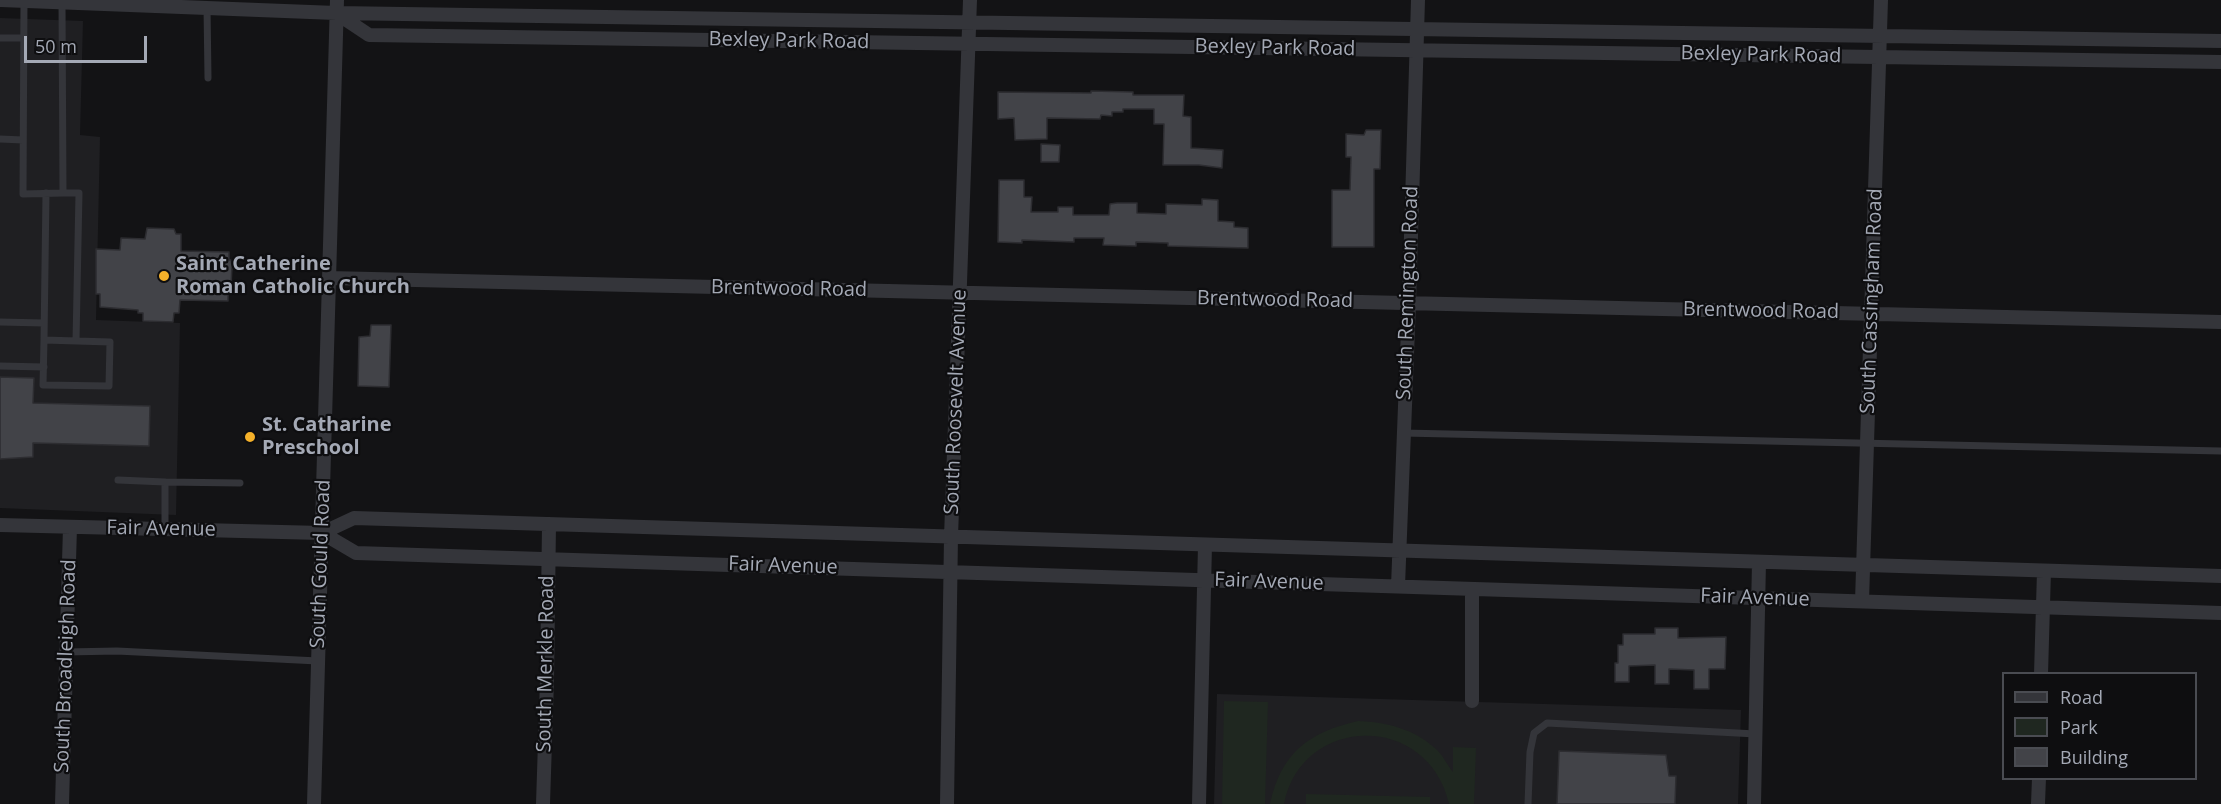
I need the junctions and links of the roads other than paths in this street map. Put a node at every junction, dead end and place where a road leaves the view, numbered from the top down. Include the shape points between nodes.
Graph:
1 (1, 0) edge
2 (24, 0) edge
3 (970, 0) edge
4 (1418, 0) edge
5 (1881, 0) edge
6 (62, 2) junction
7 (207, 7) junction
8 (337, 7) edge
9 (506, 16) junction
10 (651, 18) junction
11 (797, 20) junction
12 (969, 22) junction
13 (1131, 25) junction
14 (1267, 27) junction
15 (1417, 29) junction
16 (1572, 31) junction
17 (1716, 33) junction
18 (1880, 36) junction
19 (0, 38) edge
20 (24, 38) junction
21 (505, 38) junction
22 (2040, 38) junction
23 (651, 39) junction
24 (2177, 40) junction
25 (2221, 41) edge
26 (796, 42) junction
27 (969, 44) junction
28 (1131, 46) junction
29 (1267, 48) junction
30 (1416, 51) junction
31 (1572, 53) junction
32 (1715, 55) junction
33 (1879, 57) junction
34 (2040, 59) junction
35 (2176, 61) junction
36 (2221, 62) edge
37 (208, 78) dead end
38 (0, 139) edge
39 (23, 140) junction
40 (46, 193) junction
41 (63, 193) junction
42 (329, 278) junction
43 (959, 293) junction
44 (1409, 303) junction
45 (1873, 314) junction
46 (0, 322) edge
47 (2221, 322) edge
48 (44, 323) junction
49 (44, 340) junction
50 (76, 341) junction
51 (0, 366) edge
52 (44, 368) junction
53 (1403, 433) junction
54 (1867, 444) junction
55 (2221, 451) edge
56 (118, 480) dead end
57 (165, 482) junction
58 (240, 483) dead end
59 (549, 524) junction
60 (0, 525) edge
61 (70, 527) junction
62 (165, 529) junction
63 (322, 532) junction
64 (951, 537) junction
65 (1205, 545) junction
66 (1399, 551) junction
67 (548, 559) junction
68 (1759, 562) junction
69 (1863, 565) junction
70 (2221, 569) edge
71 (2044, 571) junction
72 (951, 572) junction
73 (2221, 576) edge
74 (1204, 580) junction
75 (1398, 586) junction
76 (1472, 589) junction
77 (1758, 598) junction
78 (1862, 601) junction
79 (2043, 607) junction
80 (2221, 613) edge
81 (66, 652) junction
82 (319, 660) junction
83 (2041, 672) edge
84 (1472, 701) dead end
85 (1756, 734) junction
86 (2039, 780) edge
87 (62, 804) edge
88 (314, 804) edge
89 (543, 804) edge
90 (947, 804) edge
91 (1199, 804) edge
92 (1528, 804) edge
93 (1754, 804) edge
94 (2038, 804) edge

1 - 2 street, Bexley Park Road
2 - 6 street, Bexley Park Road
2 - 20 lane
3 - 12 street, South Roosevelt Avenue
4 - 15 street, South Remington Road
5 - 18 street, South Cassingham Road
6 - 7 street, Bexley Park Road
6 - 41 lane
7 - 8 street, Bexley Park Road
7 - 37 lane
8 - 9 street, Bexley Park Road
8 - 21 street, Bexley Park Road via 369,35
8 - 42 street, South Gould Road
9 - 10 street, Bexley Park Road
9 - 21 lane
10 - 11 street, Bexley Park Road
10 - 23 lane
11 - 12 street, Bexley Park Road
11 - 26 lane
12 - 13 street, Bexley Park Road
12 - 27 street, South Roosevelt Avenue
13 - 14 street, Bexley Park Road
13 - 28 lane
14 - 15 street, Bexley Park Road
14 - 29 lane
15 - 16 street, Bexley Park Road
15 - 30 street, South Remington Road
16 - 17 street, Bexley Park Road
16 - 31 lane
17 - 18 street, Bexley Park Road
17 - 32 lane
18 - 22 street, Bexley Park Road
18 - 33 street, South Cassingham Road
19 - 20 lane
20 - 39 lane
21 - 23 street, Bexley Park Road
22 - 24 street, Bexley Park Road
22 - 34 lane
23 - 26 street, Bexley Park Road
24 - 25 street, Bexley Park Road
24 - 35 lane
26 - 27 street, Bexley Park Road
27 - 28 street, Bexley Park Road
27 - 43 street, South Roosevelt Avenue
28 - 29 street, Bexley Park Road
29 - 30 street, Bexley Park Road
30 - 31 street, Bexley Park Road
30 - 44 street, South Remington Road
31 - 32 street, Bexley Park Road
32 - 33 street, Bexley Park Road
33 - 34 street, Bexley Park Road
33 - 45 street, South Cassingham Road
34 - 35 street, Bexley Park Road
35 - 36 street, Bexley Park Road
38 - 39 lane
39 - 40 lane via 23,194
40 - 41 lane
40 - 48 lane
41 - 50 lane via 79,193
42 - 43 street, Brentwood Road
42 - 63 street, South Gould Road
43 - 44 street, Brentwood Road
43 - 64 street, South Roosevelt Avenue
44 - 45 street, Brentwood Road
44 - 53 street, South Remington Road
45 - 47 street, Brentwood Road
45 - 54 street, South Cassingham Road
46 - 48 lane
48 - 49 lane
49 - 50 lane
49 - 52 lane
50 - 52 lane via 110,342 109,386 43,385
51 - 52 lane
53 - 54 lane
53 - 66 street, South Remington Road
54 - 55 lane
54 - 69 street, South Cassingham Road
56 - 57 lane
57 - 58 lane
57 - 62 lane
59 - 63 street, Fair Avenue via 354,518
59 - 64 street, Fair Avenue
59 - 67 street, South Merkle Road
60 - 61 street, Fair Avenue
61 - 62 street, Fair Avenue
61 - 81 street, South Broadleigh Road
62 - 63 street, Fair Avenue
63 - 67 street, Fair Avenue via 356,553
63 - 82 street, South Gould Road
64 - 65 street, Fair Avenue
64 - 72 street, South Roosevelt Avenue
65 - 66 street, Fair Avenue
65 - 74 street
66 - 68 street, Fair Avenue
66 - 75 street, South Remington Road
67 - 72 street, Fair Avenue
67 - 89 street, South Merkle Road
68 - 69 street, Fair Avenue
68 - 77 street
69 - 71 street, Fair Avenue
69 - 78 street, South Cassingham Road
70 - 73 lane
71 - 73 street, Fair Avenue
71 - 79 street
72 - 74 street, Fair Avenue
72 - 90 street, South Roosevelt Avenue
74 - 75 street, Fair Avenue
74 - 91 street
75 - 76 street, Fair Avenue
76 - 77 street, Fair Avenue
76 - 84 street
77 - 78 street, Fair Avenue
77 - 85 street
78 - 79 street, Fair Avenue
79 - 80 street, Fair Avenue
79 - 83 street
81 - 82 lane
81 - 87 street, South Broadleigh Road
82 - 88 street, South Gould Road
85 - 92 lane via 1547,723 1534,733
85 - 93 street
86 - 94 street

